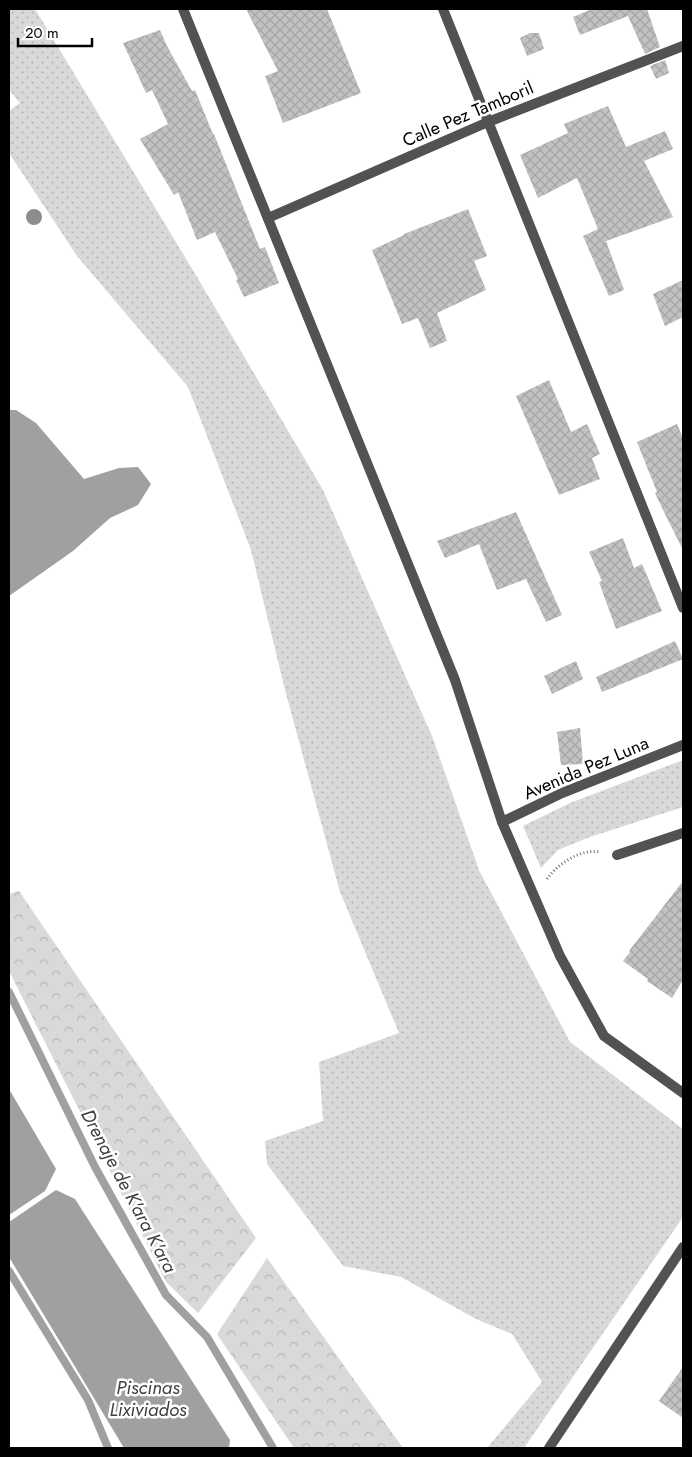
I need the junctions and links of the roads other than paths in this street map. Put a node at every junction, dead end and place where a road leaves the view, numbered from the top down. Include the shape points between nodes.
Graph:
1 (183, 9) edge
2 (443, 9) edge
3 (683, 46) edge
4 (488, 122) junction
5 (268, 218) junction
6 (683, 608) edge
7 (683, 745) edge
8 (502, 822) junction
9 (683, 833) edge
10 (617, 855) road end
11 (683, 1093) edge
12 (683, 1247) edge
13 (549, 1448) edge

1 - 5 street
2 - 4 street
3 - 4 street, Calle Pez Tamboril
4 - 5 street, Calle Pez Tamboril
4 - 6 street
5 - 8 street via 455,680
7 - 8 street, Avenida Pez Luna via 562,793
8 - 11 street via 560,956 604,1036
9 - 10 street
12 - 13 street

